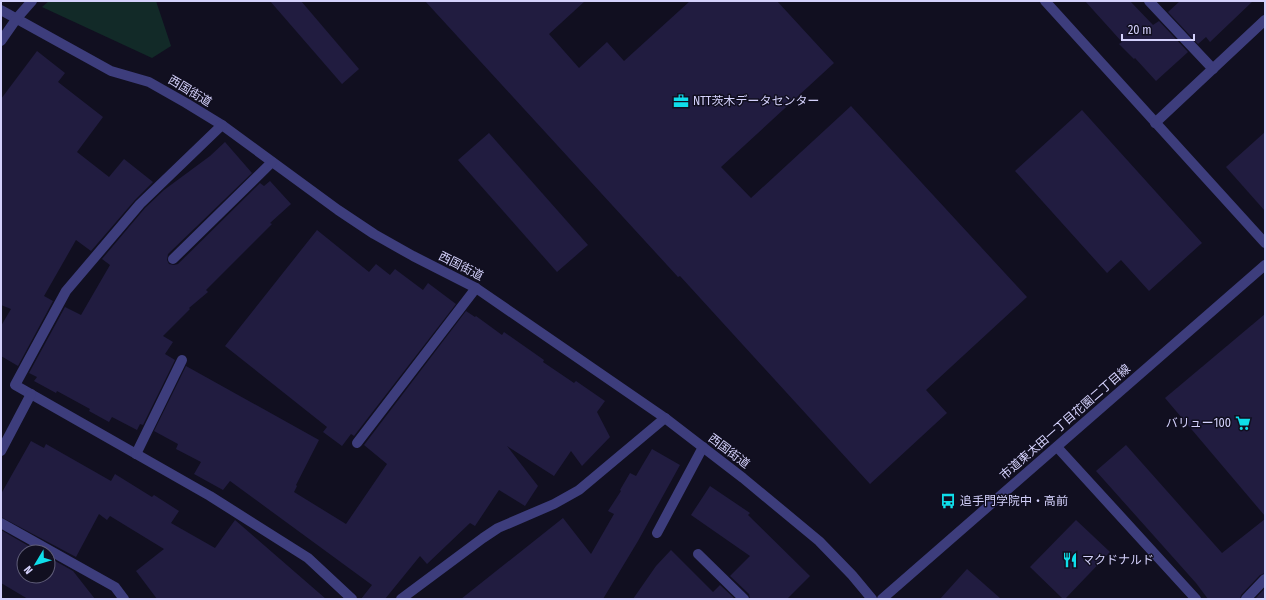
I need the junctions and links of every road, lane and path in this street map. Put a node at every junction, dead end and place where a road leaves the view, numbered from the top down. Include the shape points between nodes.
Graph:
1 (32, 1) edge
2 (1045, 1) edge
3 (1149, 1) edge
4 (1, 10) edge
5 (17, 18) junction
6 (1265, 20) edge
7 (1, 41) edge
8 (1213, 69) junction
9 (1155, 123) junction
10 (222, 125) junction
11 (272, 162) junction
12 (1265, 243) edge
13 (173, 259) dead end
14 (1265, 265) edge
15 (476, 288) junction
16 (182, 360) dead end
17 (31, 394) junction
18 (665, 418) junction
19 (357, 443) dead end
20 (702, 447) junction
21 (1056, 447) junction
22 (1, 451) edge
23 (136, 454) junction
24 (1, 523) edge
25 (657, 533) dead end
26 (698, 554) dead end
27 (1265, 579) edge
28 (124, 599) edge
29 (352, 599) edge
30 (401, 599) edge
31 (744, 599) edge
32 (872, 599) edge
33 (882, 599) edge
34 (1196, 599) edge
35 (1246, 599) edge

1 - 5 street
2 - 9 street
3 - 8 street
4 - 5 street, 西国街道
5 - 7 street
5 - 10 street, 西国街道 via 111,71 149,82
6 - 8 street
8 - 9 street
9 - 12 street
10 - 11 street, 西国街道
10 - 17 street via 140,204 66,291 15,385
11 - 13 street
11 - 15 street, 西国街道 via 374,234
14 - 21 street, 市道東太田一丁目花園二丁目線
15 - 18 street, 西国街道
15 - 19 street
16 - 23 street
17 - 22 street
17 - 23 street
18 - 20 street, 西国街道
18 - 30 street via 579,490 554,504 498,528
20 - 25 street
20 - 32 street, 西国街道 via 819,542
21 - 33 street, 市道東太田一丁目花園二丁目線
21 - 34 street
23 - 29 street via 210,496 308,558
24 - 28 street via 114,587
26 - 31 street
27 - 35 street

